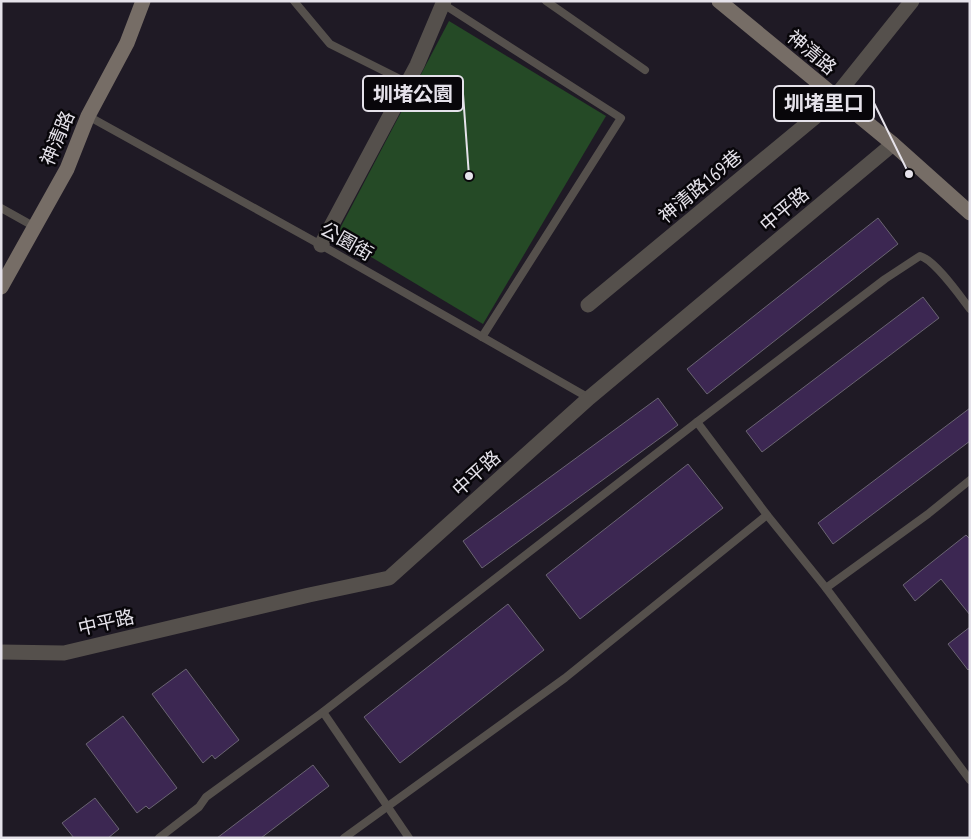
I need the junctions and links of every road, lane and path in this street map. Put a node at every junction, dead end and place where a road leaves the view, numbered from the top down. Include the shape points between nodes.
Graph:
1 (143, 1) edge
2 (294, 1) edge
3 (546, 1) edge
4 (719, 1) edge
5 (912, 1) edge
6 (443, 3) edge
7 (646, 70) dead end
8 (408, 83) junction
9 (835, 97) junction
10 (88, 116) junction
11 (893, 144) junction
12 (1, 208) edge
13 (970, 213) edge
14 (35, 227) junction
15 (321, 245) junction
16 (1, 287) edge
17 (588, 305) dead end
18 (970, 309) edge
19 (482, 336) junction
20 (589, 398) junction
21 (697, 422) junction
22 (970, 480) edge
23 (767, 515) junction
24 (826, 588) junction
25 (1, 652) edge
26 (322, 712) junction
27 (970, 780) edge
28 (387, 806) junction
29 (159, 838) edge
30 (344, 838) edge
31 (409, 838) edge

1 - 10 street, 神清路 via 127,43
2 - 8 lane via 330,44
3 - 7 lane
4 - 9 street, 神清路
5 - 9 street, 神清路169巷
6 - 8 street
6 - 19 lane via 621,118
8 - 15 street
9 - 11 street, 神清路
9 - 17 street, 神清路169巷 via 826,108
10 - 14 street, 神清路 via 67,169
10 - 15 lane, 公園街
11 - 13 street, 神清路
11 - 20 street, 中平路
12 - 14 lane
14 - 16 street, 神清路
15 - 19 lane, 公園街
18 - 21 lane via 946,279 920,256
19 - 20 lane, 公園街
20 - 25 street, 中平路 via 389,578 64,653
21 - 23 lane
21 - 26 lane
22 - 24 lane
23 - 24 lane
23 - 28 lane via 565,678
24 - 27 lane
26 - 28 lane
26 - 29 lane via 206,797 199,807
28 - 30 lane
28 - 31 lane

